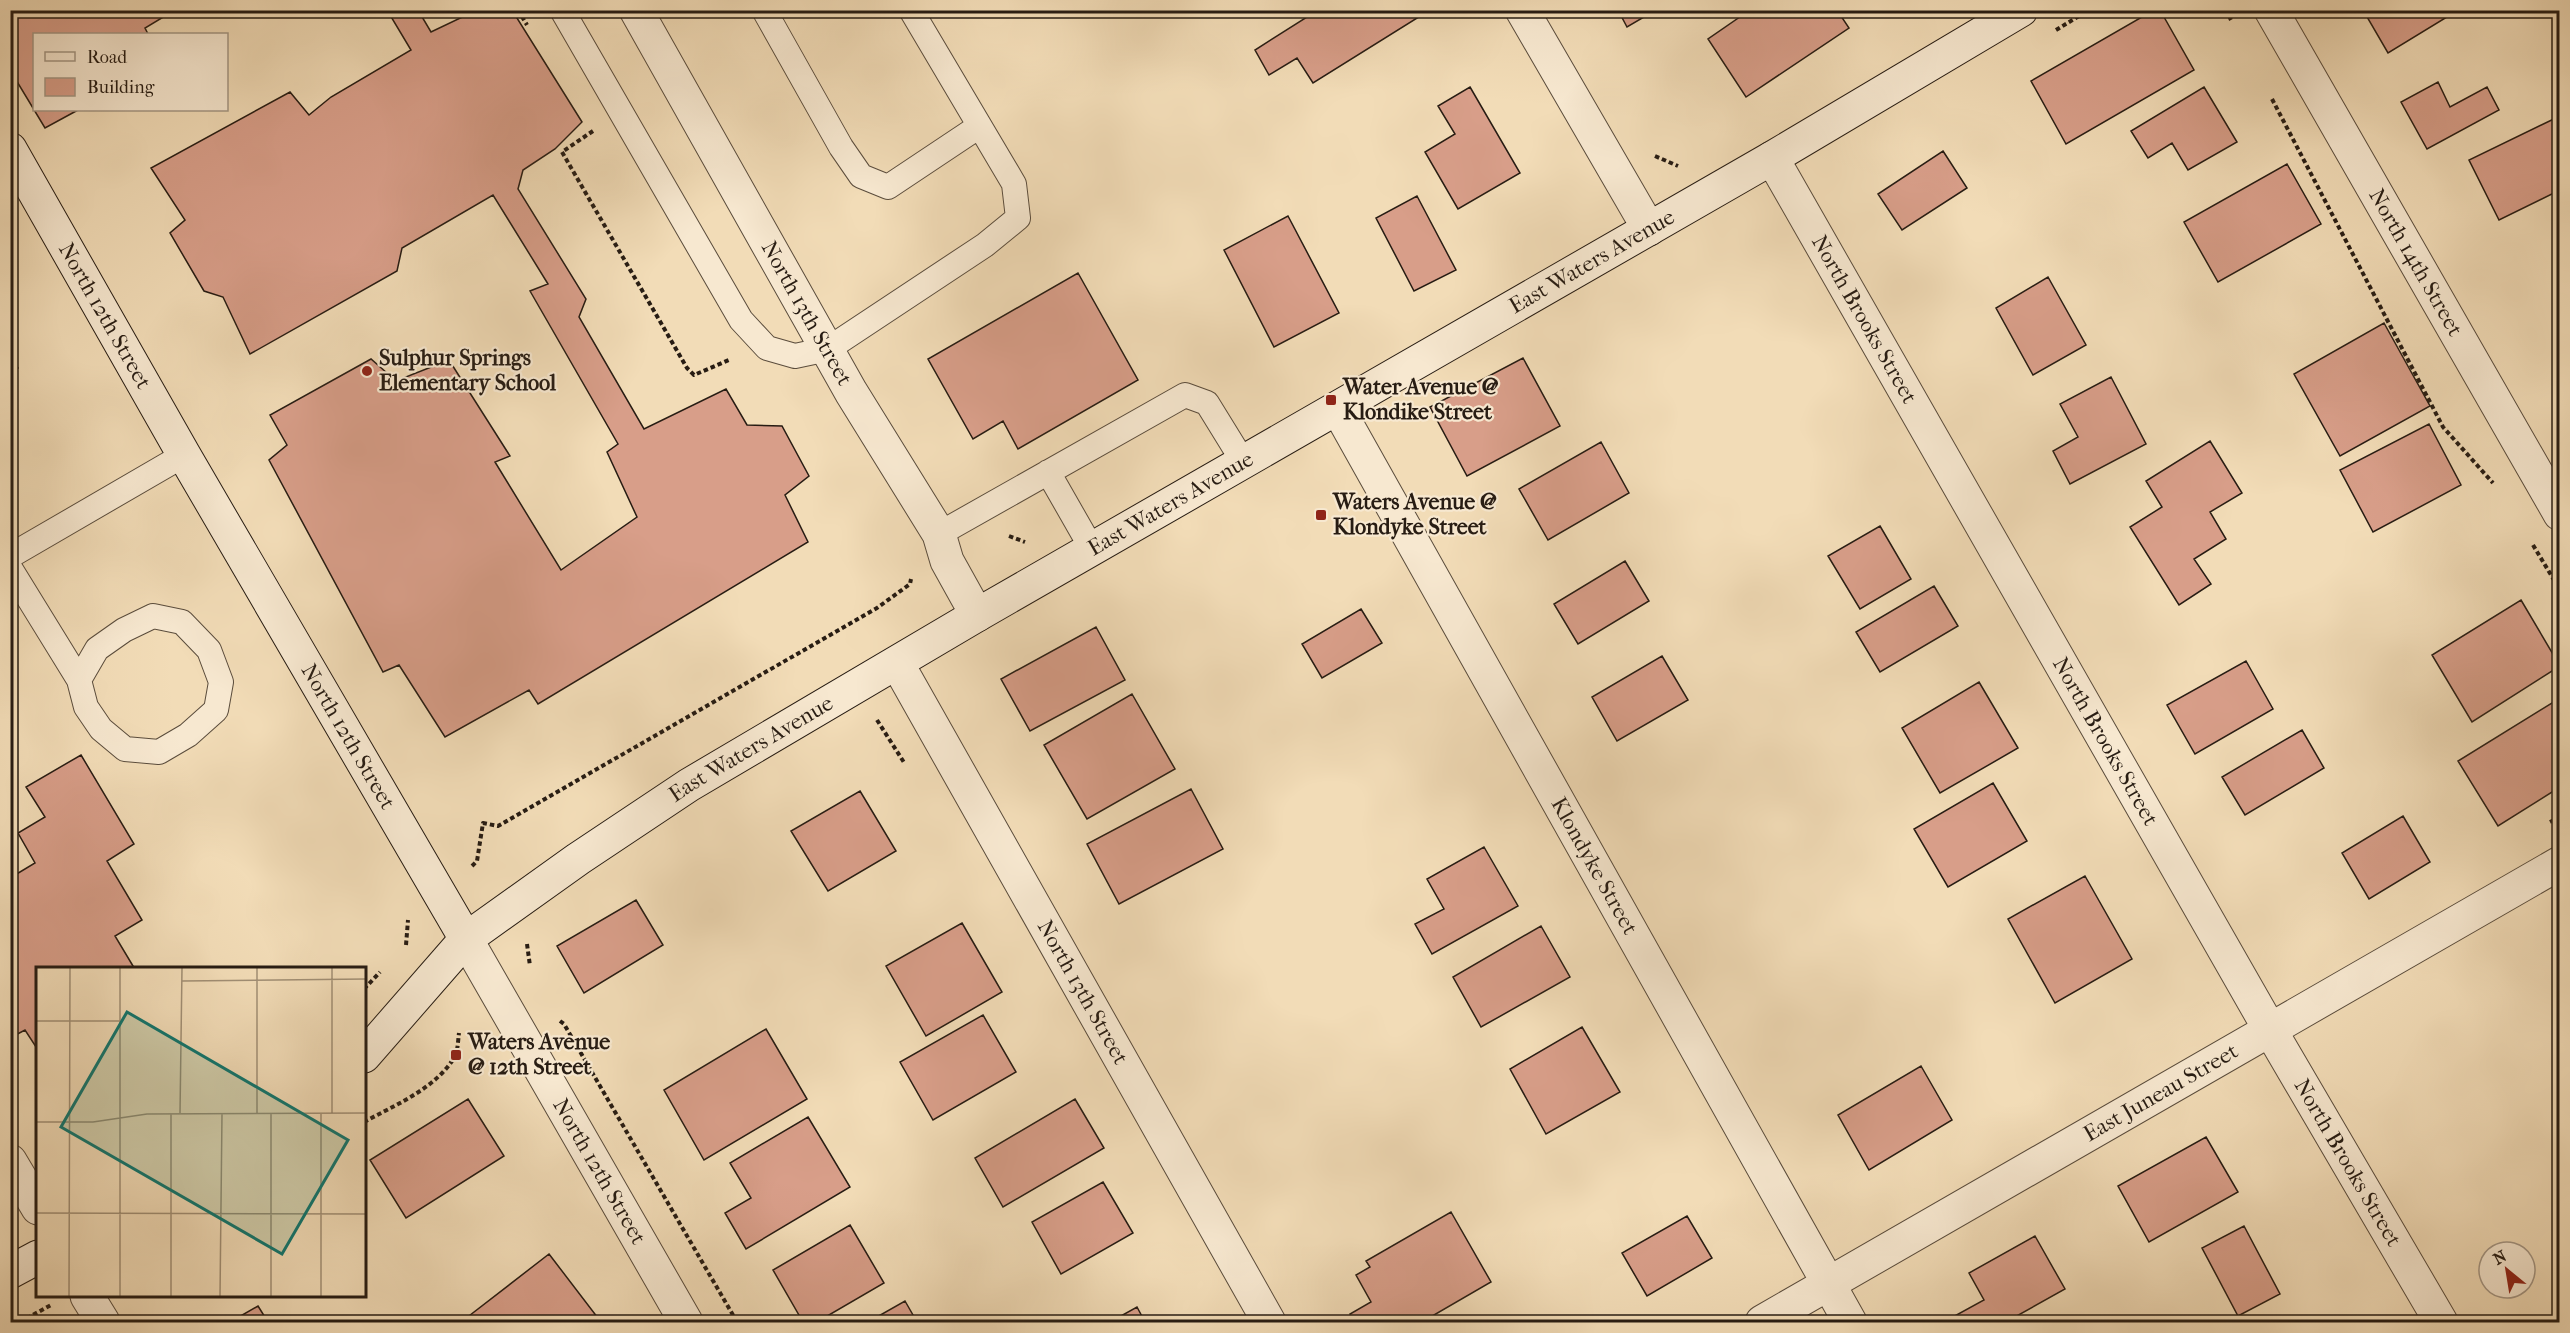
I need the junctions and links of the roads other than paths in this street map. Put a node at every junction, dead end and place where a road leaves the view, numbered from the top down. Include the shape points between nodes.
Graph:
1 (562, 10) edge
2 (636, 10) edge
3 (764, 10) edge
4 (911, 10) edge
5 (1522, 10) edge
6 (2021, 10) edge
7 (2271, 10) edge
8 (978, 127) junction
9 (10, 149) edge
10 (1772, 158) junction
11 (1649, 229) junction
12 (828, 349) junction
13 (1338, 409) junction
14 (184, 455) junction
15 (1244, 463) junction
16 (1048, 472) junction
17 (2559, 514) edge
18 (939, 534) junction
19 (1092, 549) junction
20 (10, 556) edge
21 (10, 568) edge
22 (977, 615) junction
23 (897, 663) junction
24 (79, 680) junction
25 (2559, 863) edge
26 (466, 939) junction
27 (2269, 1029) junction
28 (366, 1054) edge
29 (10, 1161) edge
30 (36, 1205) edge
31 (36, 1258) edge
32 (10, 1272) edge
33 (1828, 1284) junction
34 (72, 1298) edge
35 (102, 1323) edge
36 (686, 1323) edge
37 (1269, 1323) edge
38 (1762, 1323) edge
39 (1850, 1323) edge
40 (2440, 1323) edge

1 - 12 lane via 741,320 767,348 795,356
2 - 12 street, North 13th Street
3 - 8 lane via 861,176 888,187
4 - 8 lane
5 - 11 street
6 - 10 street, East Waters Avenue
7 - 17 street, North 14th Street
8 - 12 lane via 1014,184 1018,218 985,245
9 - 14 street, North 12th Street
10 - 11 street, East Waters Avenue
10 - 27 street, North Brooks Street
11 - 13 street, East Waters Avenue
12 - 18 street, North 13th Street
13 - 15 street, East Waters Avenue
13 - 33 street, Klondyke Street
14 - 20 lane
14 - 26 street, North 12th Street
15 - 16 lane via 1207,403 1185,395
15 - 19 street, East Waters Avenue
16 - 18 lane
16 - 19 lane
18 - 22 street, North 13th Street via 947,561
19 - 22 street, East Waters Avenue
21 - 24 lane
22 - 23 street, East Waters Avenue
23 - 26 street, East Waters Avenue via 689,785
23 - 37 street, North 13th Street
24 - 24 lane via 86,707 101,729 125,749 159,752 188,735 216,710 221,682 209,650 182,622 153,616 97,648
25 - 27 street, East Juneau Street
26 - 28 street, East Waters Avenue
26 - 36 street, North 12th Street
27 - 33 street, East Juneau Street
27 - 40 street, North Brooks Street
29 - 30 street
31 - 32 street
33 - 38 street, East Juneau Street
33 - 39 street, Klondyke Street
34 - 35 street

